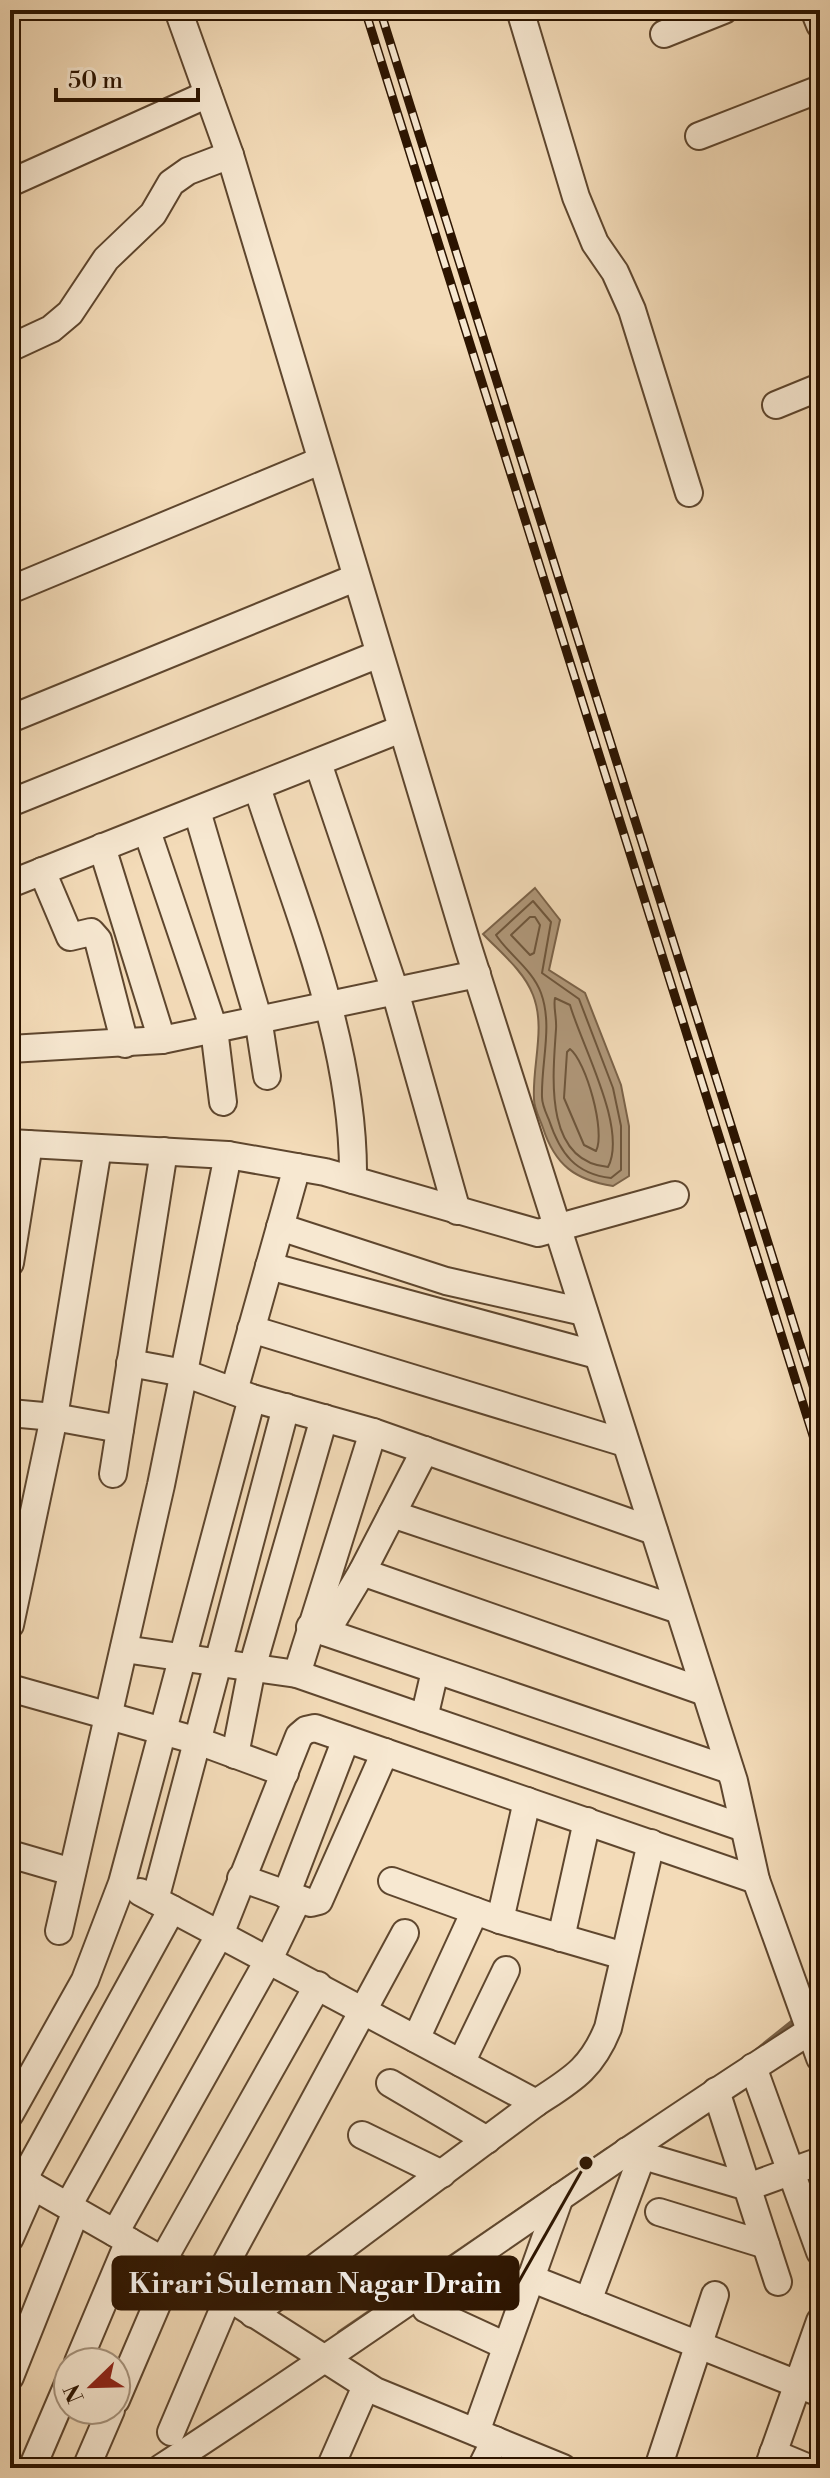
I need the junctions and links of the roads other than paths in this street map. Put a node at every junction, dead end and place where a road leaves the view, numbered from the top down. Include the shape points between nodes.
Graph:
1 (178, 10) edge
2 (520, 10) edge
3 (724, 10) edge
4 (814, 10) edge
5 (820, 25) edge
6 (664, 34) dead end
7 (820, 89) edge
8 (208, 94) junction
9 (699, 136) dead end
10 (230, 155) junction
11 (10, 183) edge
12 (10, 348) edge
13 (820, 387) edge
14 (776, 405) dead end
15 (320, 461) junction
16 (689, 493) dead end
17 (355, 578) junction
18 (10, 590) edge
19 (379, 654) junction
20 (10, 719) edge
21 (401, 729) junction
22 (318, 763) junction
23 (257, 787) junction
24 (10, 803) edge
25 (197, 811) junction
26 (147, 831) junction
27 (102, 847) junction
28 (42, 871) junction
29 (10, 884) edge
30 (477, 974) junction
31 (395, 991) junction
32 (327, 1003) junction
33 (258, 1018) junction
34 (214, 1029) junction
35 (162, 1040) junction
36 (125, 1044) junction
37 (10, 1049) edge
38 (267, 1076) dead end
39 (223, 1102) dead end
40 (19, 1143) edge
41 (98, 1148) junction
42 (164, 1151) junction
43 (228, 1155) junction
44 (297, 1167) junction
45 (353, 1180) junction
46 (675, 1195) dead end
47 (457, 1211) junction
48 (280, 1227) junction
49 (555, 1228) junction
50 (10, 1263) edge
51 (269, 1266) junction
52 (584, 1312) junction
53 (251, 1329) junction
54 (597, 1355) junction
55 (130, 1363) junction
56 (184, 1373) junction
57 (243, 1394) junction
58 (286, 1407) junction
59 (10, 1413) edge
60 (54, 1417) junction
61 (324, 1418) junction
62 (120, 1429) junction
63 (373, 1432) junction
64 (625, 1443) junction
65 (425, 1450) junction
66 (113, 1474) dead end
67 (392, 1514) junction
68 (654, 1531) junction
69 (362, 1572) junction
70 (679, 1610) junction
71 (10, 1625) edge
72 (318, 1630) junction
73 (124, 1649) junction
74 (181, 1657) junction
75 (217, 1665) junction
76 (252, 1668) junction
77 (435, 1671) junction
78 (297, 1674) junction
79 (10, 1688) edge
80 (705, 1692) junction
81 (109, 1714) junction
82 (424, 1718) junction
83 (162, 1730) junction
84 (346, 1739) junction
85 (198, 1741) junction
86 (385, 1752) junction
87 (235, 1755) junction
88 (730, 1770) junction
89 (285, 1773) junction
90 (527, 1801) junction
91 (587, 1821) junction
92 (744, 1828) junction
93 (651, 1843) junction
94 (10, 1854) edge
95 (72, 1872) junction
96 (241, 1878) junction
97 (756, 1880) junction
98 (392, 1881) dead end
99 (122, 1883) junction
100 (292, 1897) junction
101 (163, 1904) junction
102 (475, 1911) junction
103 (500, 1920) junction
104 (59, 1931) dead end
105 (221, 1932) junction
106 (405, 1933) dead end
107 (561, 1938) junction
108 (624, 1956) junction
109 (269, 1959) junction
110 (506, 1970) dead end
111 (318, 1985) junction
112 (363, 2010) junction
113 (806, 2019) junction
114 (416, 2039) junction
115 (820, 2058) edge
116 (461, 2063) junction
117 (753, 2067) junction
118 (390, 2083) dead end
119 (716, 2091) junction
120 (536, 2103) junction
121 (10, 2114) edge
122 (362, 2135) dead end
123 (487, 2140) junction
124 (634, 2153) junction
125 (820, 2161) edge
126 (791, 2171) junction
127 (442, 2174) junction
128 (22, 2180) edge
129 (748, 2187) junction
130 (560, 2197) junction
131 (72, 2208) junction
132 (659, 2212) dead end
133 (122, 2237) junction
134 (10, 2238) edge
135 (766, 2245) junction
136 (820, 2252) edge
137 (168, 2264) junction
138 (530, 2278) junction
139 (778, 2282) dead end
140 (220, 2293) junction
141 (715, 2295) dead end
142 (588, 2301) junction
143 (426, 2309) dead end
144 (253, 2314) junction
145 (818, 2329) edge
146 (697, 2344) junction
147 (84, 2346) edge
148 (506, 2346) junction
149 (316, 2354) junction
150 (132, 2358) edge
151 (10, 2377) edge
152 (366, 2386) junction
153 (808, 2389) edge
154 (52, 2421) edge
155 (104, 2426) edge
156 (171, 2432) dead end
157 (486, 2436) junction
158 (771, 2460) edge
159 (10, 2463) edge
160 (19, 2468) edge
161 (32, 2468) edge
162 (86, 2468) edge
163 (161, 2468) edge
164 (330, 2468) edge
165 (481, 2468) edge
166 (563, 2468) edge
167 (658, 2468) edge
168 (809, 2468) edge

1 - 8 street
2 - 16 street via 576,197 632,310
3 - 6 street
4 - 5 street
7 - 9 street
8 - 10 street
8 - 11 street
10 - 12 street via 171,183 153,214 106,259 70,313 51,329
10 - 15 street
13 - 14 street
15 - 17 street
15 - 18 street
17 - 19 street
17 - 20 street
19 - 21 street
19 - 24 street
21 - 22 street
21 - 30 street
22 - 23 street
22 - 31 street
23 - 25 street
23 - 32 street
25 - 26 street
25 - 33 street
26 - 27 street
26 - 34 street
27 - 28 street
27 - 35 street
28 - 29 street
28 - 36 street via 70,937 91,932 98,940
30 - 31 street
30 - 49 street
31 - 32 street
31 - 47 street
32 - 33 street
32 - 45 street via 350,1106
33 - 34 street
33 - 38 street
34 - 35 street
34 - 39 street
35 - 36 street
36 - 37 street
40 - 41 street
40 - 50 street
41 - 42 street
41 - 60 street
42 - 43 street
42 - 55 street
43 - 44 street
43 - 56 street
44 - 45 street
44 - 48 street
45 - 47 street
46 - 49 street
47 - 49 street via 524,1231
48 - 51 street
48 - 52 street via 446,1281
49 - 52 street
51 - 53 street
51 - 54 street
52 - 54 street
53 - 57 street
53 - 64 street
54 - 64 street
55 - 56 street
55 - 62 street
56 - 57 street
56 - 73 street
57 - 58 street
57 - 74 street
58 - 61 street
58 - 75 street
59 - 60 street
60 - 62 street
60 - 71 street
61 - 63 street
61 - 76 street
62 - 66 street
63 - 65 street
63 - 72 street
64 - 68 street
65 - 67 street
65 - 68 street
67 - 69 street
67 - 70 street
68 - 70 street
69 - 72 street
69 - 80 street
70 - 80 street
72 - 77 street
72 - 78 street
73 - 74 street
73 - 81 street
74 - 75 street
74 - 83 street
75 - 76 street
75 - 85 street
76 - 78 street
76 - 87 street
77 - 82 street
77 - 88 street
78 - 82 street
79 - 81 street
80 - 88 street
81 - 83 street
81 - 95 street
82 - 92 street
83 - 85 street
83 - 99 street
84 - 86 street
84 - 89 street via 306,1730
84 - 100 street
85 - 87 street
85 - 101 street
86 - 90 street
86 - 100 street via 322,1897 315,1903
87 - 89 street
88 - 92 street
89 - 96 street
90 - 91 street
90 - 103 street
91 - 93 street
91 - 107 street
92 - 97 street
93 - 97 street
93 - 108 street
94 - 95 street
95 - 104 street
96 - 100 street
96 - 105 street
97 - 113 street
98 - 102 street
99 - 101 street
99 - 121 street via 85,1980
100 - 109 street
101 - 105 street
101 - 128 street
102 - 103 street
102 - 114 street
103 - 107 street
105 - 109 street
105 - 131 street
106 - 112 street
107 - 108 street
108 - 120 street via 598,2054 583,2072
109 - 111 street
109 - 133 street
110 - 116 street
111 - 112 street
111 - 137 street
112 - 114 street
112 - 140 street
113 - 115 street
113 - 117 street
114 - 116 street
116 - 120 street
117 - 119 street
117 - 126 street
118 - 123 street
119 - 124 street
119 - 129 street
120 - 123 street
122 - 127 street
123 - 127 street
124 - 129 street
124 - 130 street
124 - 142 street
125 - 126 street
126 - 129 street
126 - 136 street
127 - 144 street
128 - 131 street
128 - 134 street
129 - 135 street
130 - 138 street
130 - 149 street
131 - 133 street
131 - 151 street
132 - 135 street
133 - 137 street
133 - 147 street
135 - 139 street
137 - 140 street
137 - 150 street
138 - 142 street
138 - 148 street
140 - 144 street
140 - 156 street
141 - 146 street
142 - 146 street
143 - 148 street
144 - 149 street
145 - 153 street
146 - 153 street
146 - 167 street
148 - 157 street
149 - 152 street
149 - 163 street
152 - 157 street
152 - 164 street
153 - 158 street
154 - 161 street
155 - 162 street
157 - 165 street
157 - 166 street
158 - 168 street
159 - 160 street

